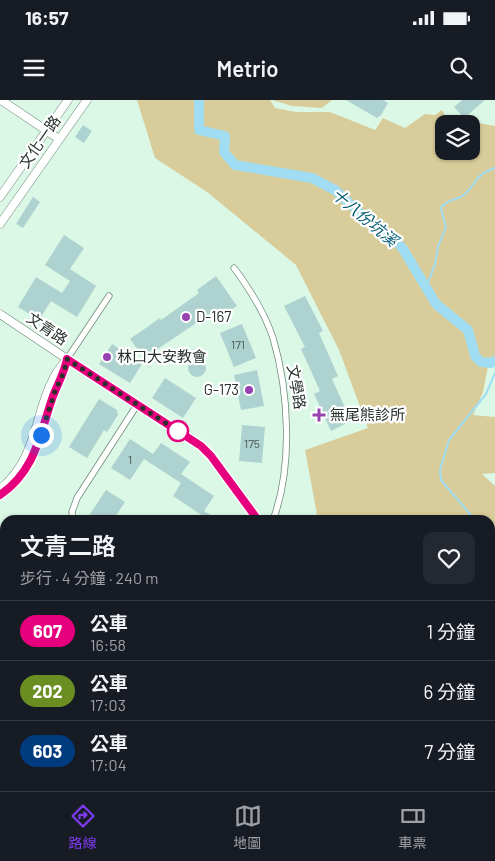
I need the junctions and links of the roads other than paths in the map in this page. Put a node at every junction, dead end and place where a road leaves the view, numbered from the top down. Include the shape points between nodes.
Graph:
1 (1, 100) edge
2 (68, 100) edge
3 (87, 100) edge
4 (47, 130) junction
5 (59, 139) junction
6 (0, 197) edge
7 (0, 224) edge
8 (234, 268) dead end
9 (110, 296) dead end
10 (0, 314) edge
11 (67, 359) junction
12 (137, 405) junction
13 (0, 489) edge
14 (0, 495) edge
15 (72, 515) edge
16 (254, 515) edge
17 (275, 515) edge

1 - 4 street
2 - 4 street, 文化一路
3 - 5 street, 文化一路
4 - 5 street
4 - 6 street, 文化一路
5 - 7 street, 文化一路
8 - 17 street, 文學路 via 255,299 272,337 283,391 287,418 286,447
9 - 11 street
10 - 11 street, 文青路
11 - 12 street, 文青路
11 - 13 street via 50,385 28,454 15,475
11 - 14 street via 30,463 19,480
12 - 15 street via 77,498
12 - 16 street, 文青路 via 201,446

